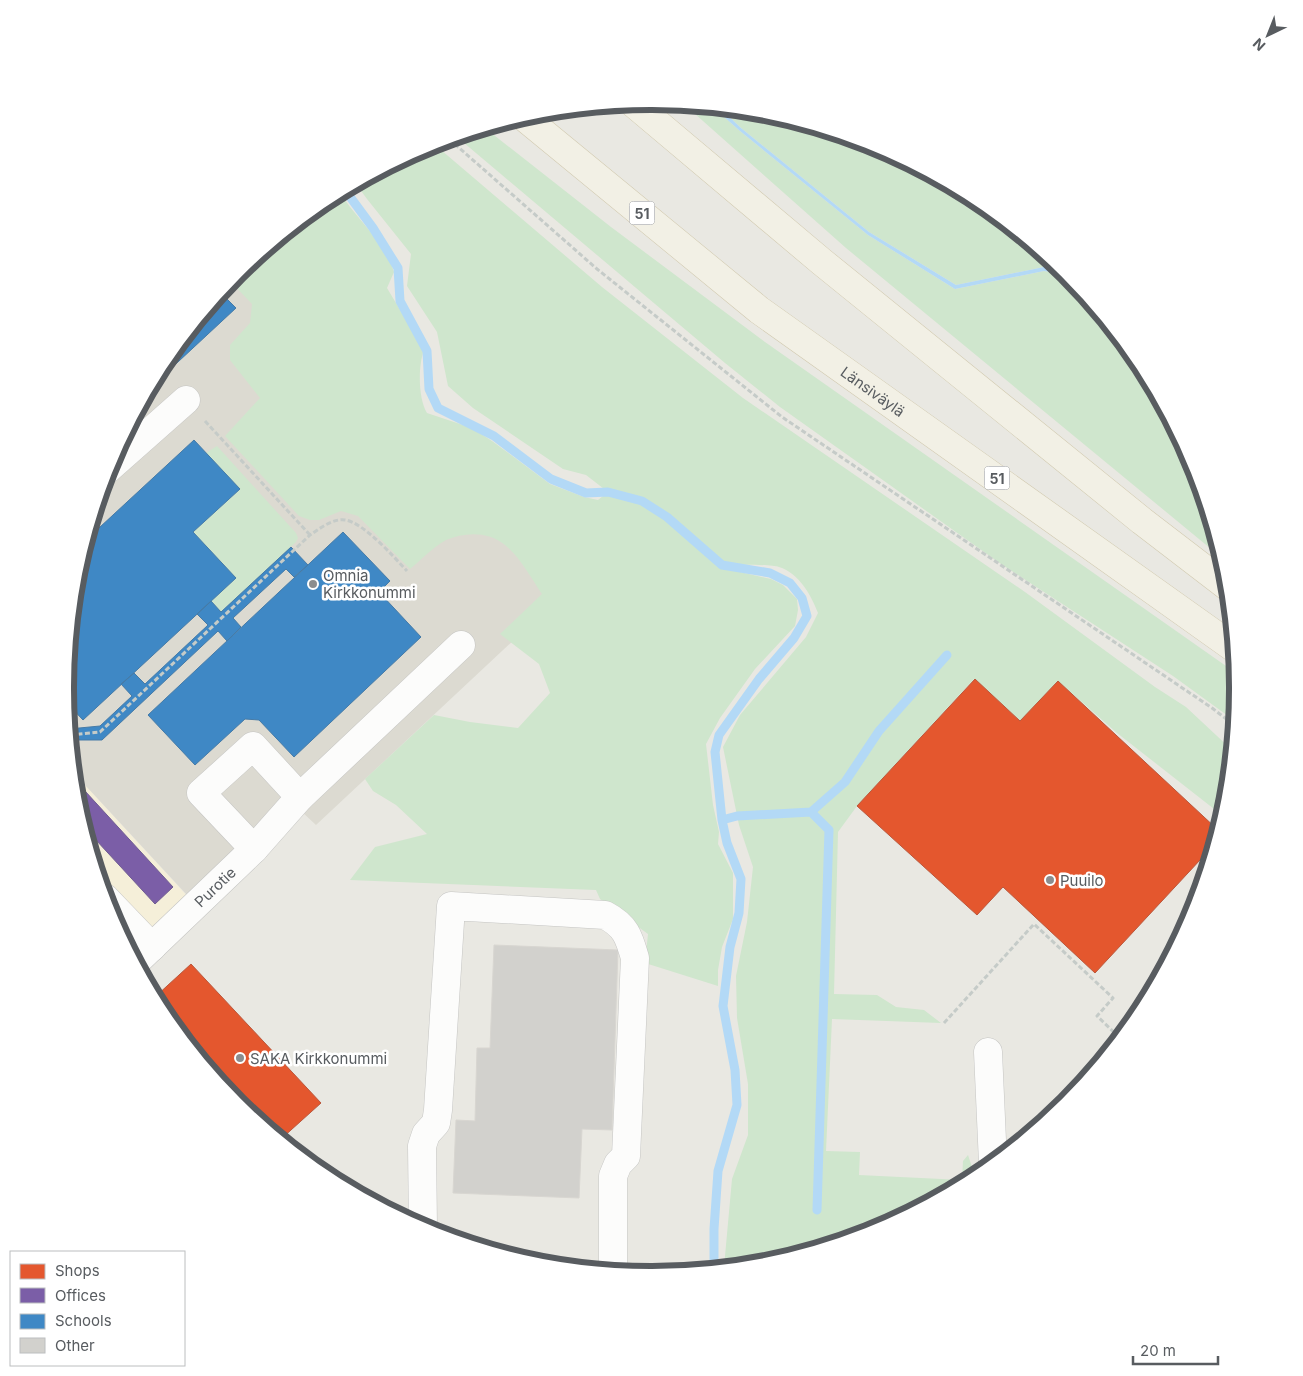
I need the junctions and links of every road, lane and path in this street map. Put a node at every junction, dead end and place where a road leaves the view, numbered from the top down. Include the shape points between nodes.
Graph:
1 (642, 110) edge
2 (531, 123) edge
3 (456, 145) edge
4 (186, 400) joint
5 (123, 456) edge
6 (310, 535) junction
7 (407, 571) dead end
8 (1219, 580) edge
9 (1227, 643) edge
10 (461, 644) dead end
11 (1228, 721) edge
12 (76, 734) edge
13 (296, 803) junction
14 (254, 849) junction
15 (127, 930) edge
16 (144, 955) edge
17 (944, 1023) dead end
18 (1115, 1033) edge
19 (988, 1052) dead end
20 (993, 1153) edge
21 (423, 1219) edge
22 (613, 1265) edge

1 - 8 main road via 822,262
2 - 9 main road, Länsiväylä / 51 via 759,310
3 - 11 path via 597,269 782,417
4 - 5 street
4 - 6 path
6 - 7 path via 326,524 344,520 358,525
6 - 12 path via 100,732
10 - 13 street, Purotie
13 - 14 street, Purotie
13 - 14 street via 253,746 201,793
14 - 16 street, Purotie
15 - 16 street
17 - 18 path via 1034,924 1114,998 1097,1016
19 - 20 street
21 - 22 street via 422,1146 426,1134 436,1124 438,1110 452,906 605,915 618,922 629,938 635,958 626,1156 613,1176

